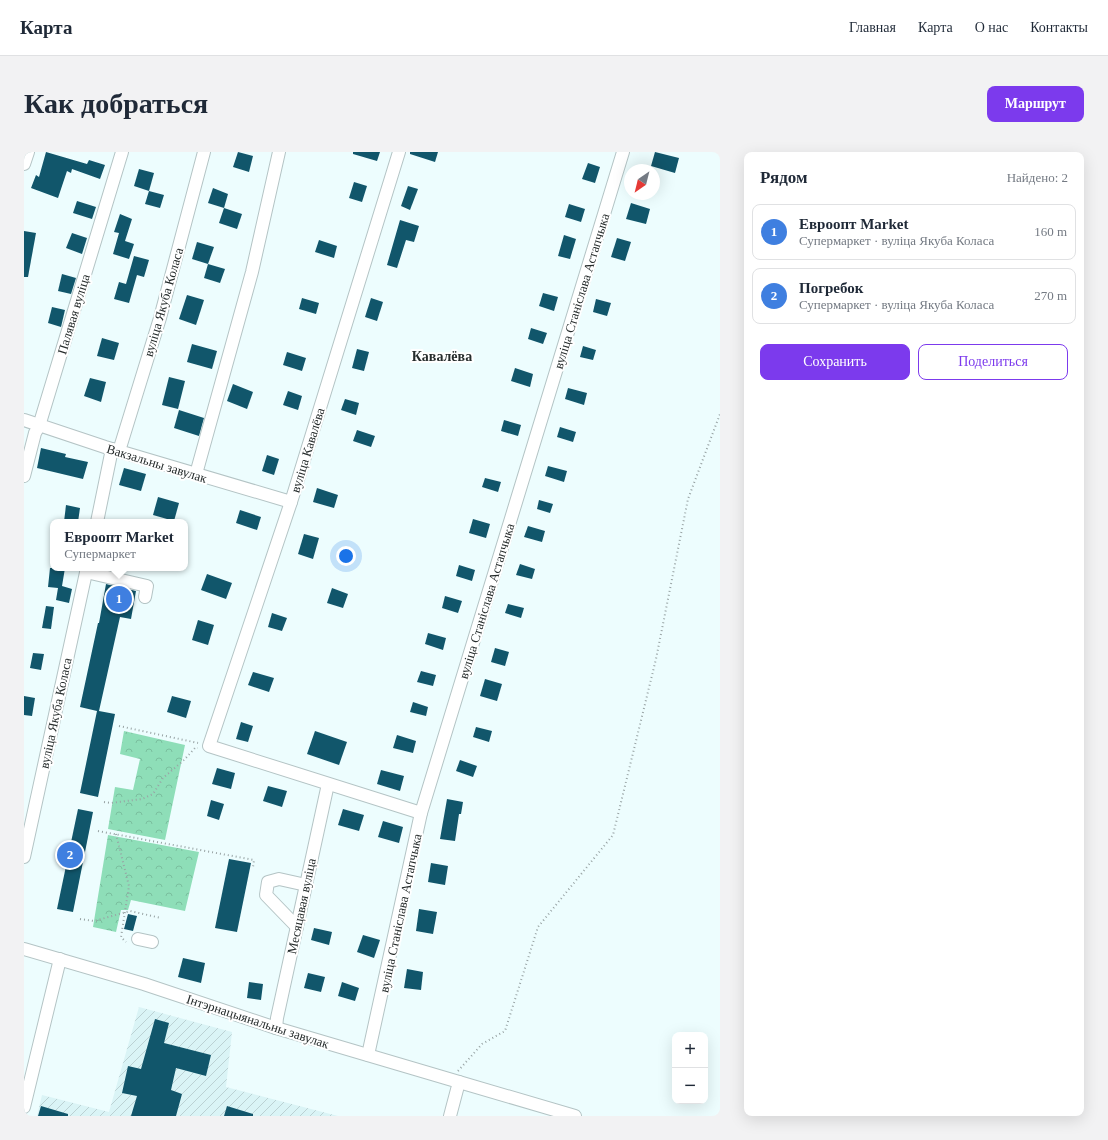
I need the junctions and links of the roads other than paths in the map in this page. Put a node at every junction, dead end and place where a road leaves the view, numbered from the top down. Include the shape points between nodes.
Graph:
1 (28, 152) edge
2 (122, 152) edge
3 (204, 152) edge
4 (279, 152) edge
5 (399, 152) edge
6 (623, 152) edge
7 (24, 164) edge
8 (24, 420) edge
9 (39, 426) junction
10 (116, 450) junction
11 (196, 474) junction
12 (24, 476) edge
13 (291, 502) junction
14 (97, 519) edge
15 (86, 571) edge
16 (90, 571) edge
17 (145, 597) dead end
18 (328, 784) junction
19 (422, 814) junction
20 (24, 858) edge
21 (306, 885) junction
22 (297, 927) junction
23 (132, 940) road end
24 (152, 942) dead end
25 (24, 949) edge
26 (60, 959) junction
27 (276, 1028) junction
28 (368, 1055) junction
29 (455, 1081) junction
30 (24, 1107) edge
31 (450, 1116) edge
32 (575, 1116) edge

1 - 7 street
2 - 9 street, Палявая вуліца
3 - 10 street, вуліца Якуба Коласа via 160,318
4 - 11 street via 252,272
5 - 13 street, вуліца Кавалёва
6 - 19 street, вуліца Станіслава Астапчыка
8 - 9 street, Вакзальны завулак
9 - 10 street, Вакзальны завулак
9 - 12 street, Палявая вуліца
10 - 11 street, Вакзальны завулак
10 - 14 street, вуліца Якуба Коласа
11 - 13 street, Вакзальны завулак
13 - 18 street, вуліца Кавалёва via 209,746
15 - 20 street, вуліца Якуба Коласа
16 - 17 street via 147,586
18 - 19 street
18 - 21 street, Месяцавая вуліца
19 - 28 street, вуліца Станіслава Астапчыка
21 - 22 street, Месяцавая вуліца
21 - 22 street via 279,879 268,882 266,895
22 - 27 street, Месяцавая вуліца
23 - 24 street
25 - 26 street, Інтэрнацыянальны завулак
26 - 27 street, Інтэрнацыянальны завулак
26 - 30 street
27 - 28 street, Інтэрнацыянальны завулак
28 - 29 street, Інтэрнацыянальны завулак
29 - 31 street
29 - 32 street, Інтэрнацыянальны завулак

